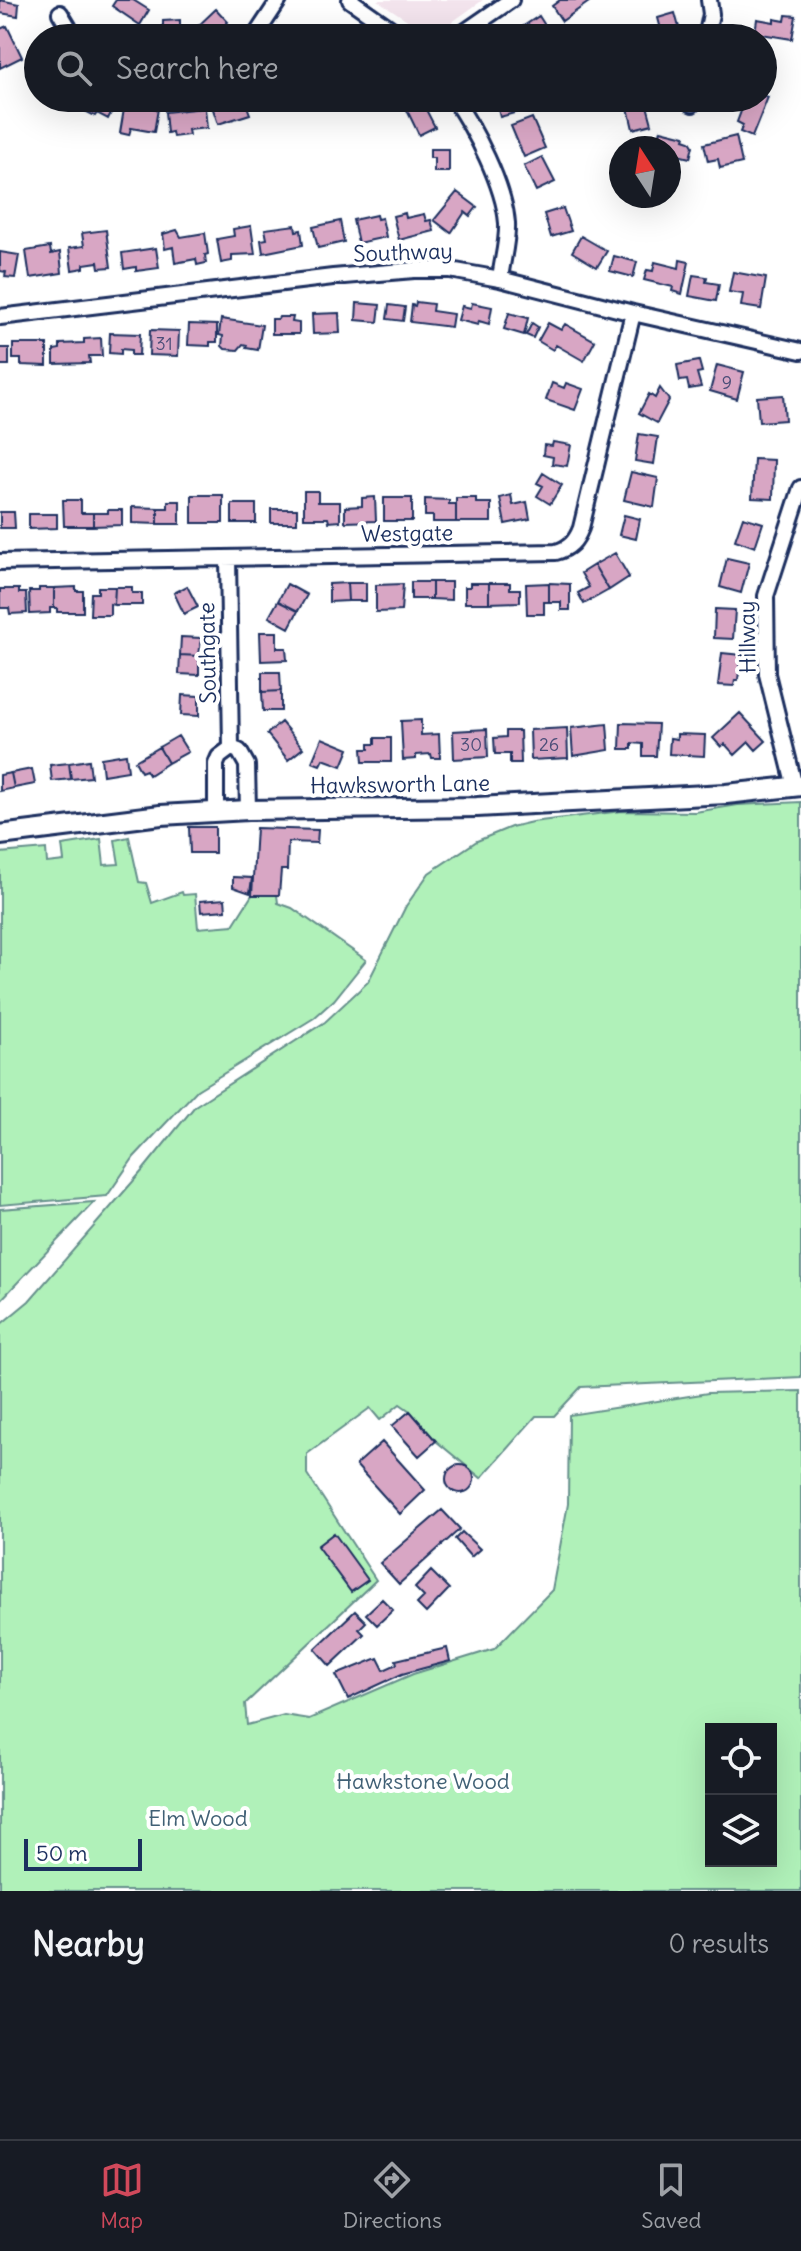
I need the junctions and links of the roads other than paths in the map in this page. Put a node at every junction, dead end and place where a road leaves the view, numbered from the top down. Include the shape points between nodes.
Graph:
1 (279, 0) edge
2 (350, 0) edge
3 (511, 0) edge
4 (709, 0) edge
5 (60, 13) dead end
6 (67, 24) edge
7 (263, 24) edge
8 (384, 24) edge
9 (476, 24) edge
10 (709, 24) edge
11 (461, 112) edge
12 (500, 279) junction
13 (633, 313) junction
14 (0, 317) edge
15 (801, 351) edge
16 (801, 488) edge
17 (228, 558) junction
18 (0, 562) edge
19 (231, 748) junction
20 (798, 787) edge
21 (248, 810) junction
22 (216, 812) junction
23 (0, 835) edge

1 - 7 street
2 - 8 street
3 - 9 street
4 - 10 street
5 - 6 street
11 - 12 street via 505,209
12 - 13 street, Southway
12 - 14 street, Southway via 414,270
13 - 15 street, Southway
13 - 17 street, Westgate via 581,528 565,549
16 - 20 street, Hillway via 766,596 767,674
17 - 18 street, Westgate
17 - 19 street, Southgate
19 - 21 street, Southgate via 247,765
19 - 22 street, Southgate via 216,764
20 - 21 street, Hawksworth Lane via 477,807
21 - 22 street, Hawksworth Lane
22 - 23 street, Hawksworth Lane

